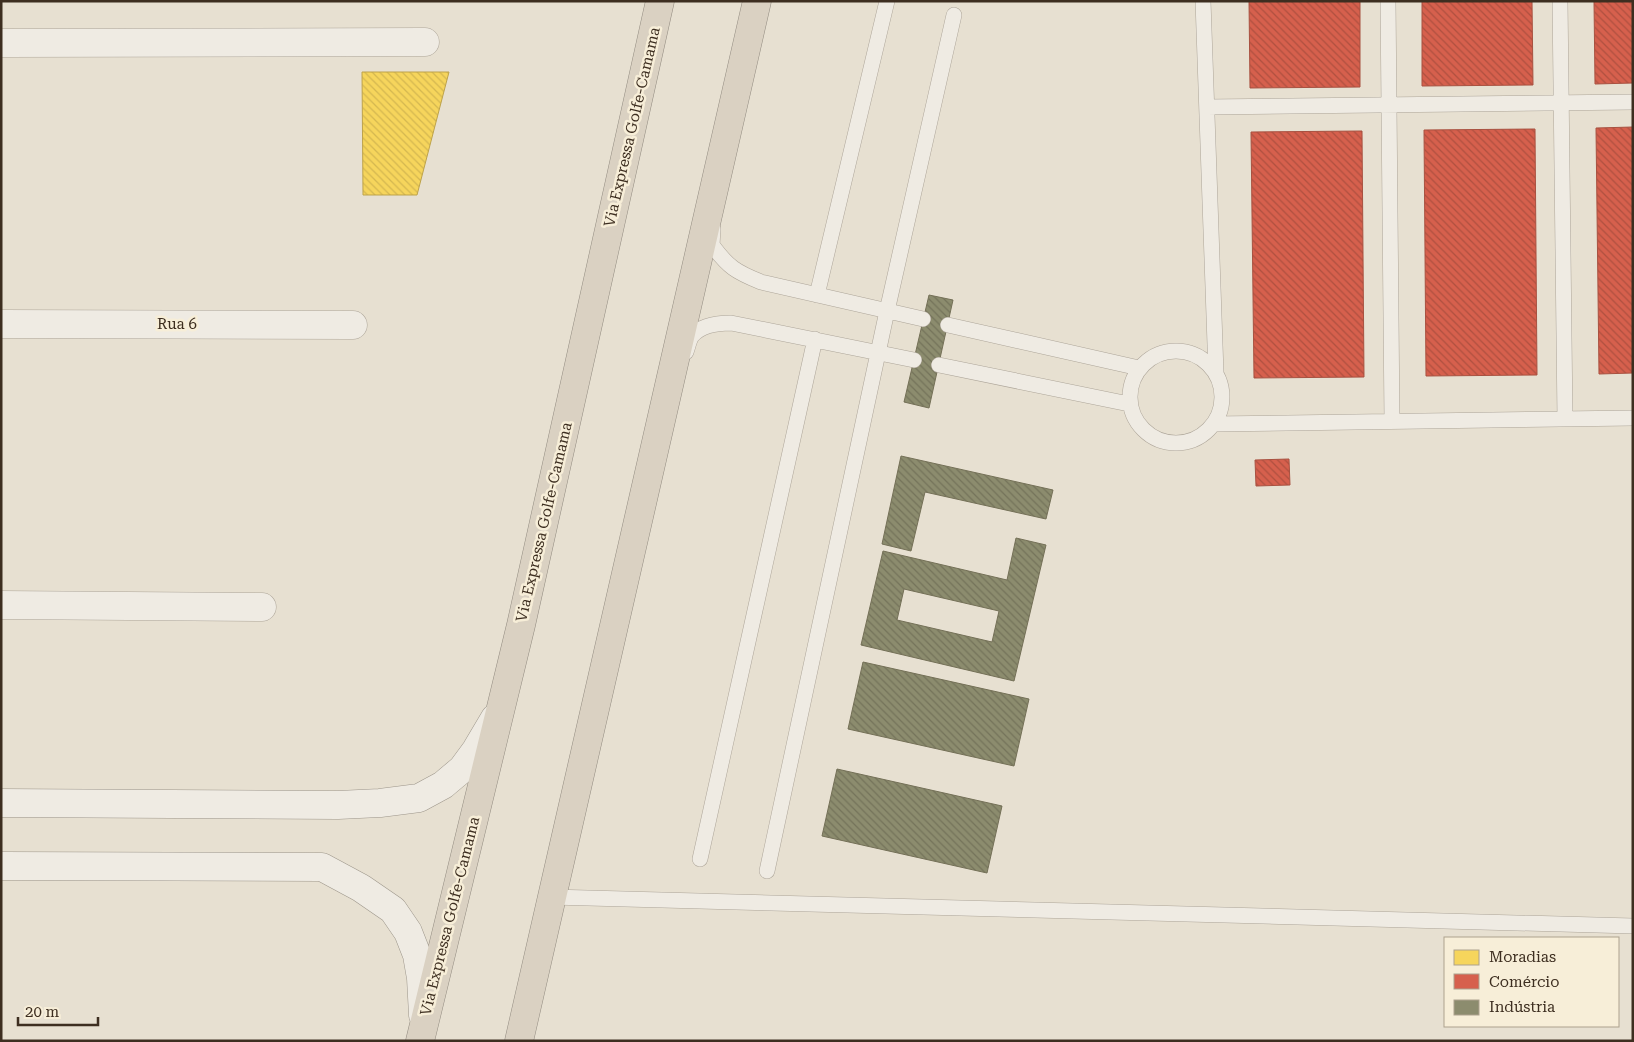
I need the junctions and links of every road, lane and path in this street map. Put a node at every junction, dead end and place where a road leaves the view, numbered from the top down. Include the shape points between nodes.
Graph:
1 (660, 1) edge
2 (757, 1) edge
3 (887, 1) edge
4 (1203, 1) edge
5 (1388, 1) edge
6 (1560, 1) edge
7 (954, 14) dead end
8 (425, 42) dead end
9 (1, 43) edge
10 (1633, 102) edge
11 (1561, 103) junction
12 (1389, 105) junction
13 (1207, 107) junction
14 (719, 166) junction
15 (817, 295) junction
16 (887, 311) junction
17 (923, 319) dead end
18 (1, 324) edge
19 (353, 325) dead end
20 (948, 325) dead end
21 (815, 340) junction
22 (878, 352) junction
23 (914, 360) dead end
24 (939, 365) dead end
25 (1139, 368) junction
26 (1216, 373) junction
27 (1129, 404) junction
28 (664, 409) junction
29 (1633, 418) edge
30 (1565, 419) junction
31 (1392, 422) junction
32 (1213, 424) junction
33 (1, 605) edge
34 (262, 607) dead end
35 (501, 708) junction
36 (1, 802) edge
37 (700, 859) dead end
38 (1, 866) edge
39 (767, 871) dead end
40 (550, 897) junction
41 (1633, 926) edge
42 (422, 1034) edge
43 (519, 1041) edge

1 - 35 highway, Via Expressa Golfe-Camama
2 - 14 highway
3 - 15 lane
4 - 13 lane
5 - 12 lane
6 - 11 lane
7 - 16 lane
8 - 9 street
10 - 11 lane
11 - 12 lane
11 - 30 lane
12 - 13 lane
12 - 31 lane
13 - 26 lane
14 - 15 lane via 712,245 724,262 739,273 761,282
14 - 28 highway
15 - 16 lane
16 - 17 lane
16 - 22 lane
18 - 19 street, Rua 6
20 - 25 lane
21 - 22 lane
21 - 28 lane via 731,323 704,328 692,336
21 - 37 lane
22 - 23 lane
22 - 39 lane
24 - 27 lane
25 - 26 lane via 1155,354 1170,350 1199,356
25 - 27 lane via 1129,390
26 - 32 lane via 1223,395
27 - 32 lane via 1134,419 1144,432 1157,440 1188,441 1202,435
28 - 40 highway
29 - 30 lane
30 - 31 lane
31 - 32 lane
33 - 34 street
35 - 36 street via 462,769 443,785 419,798 338,805
35 - 42 highway, Via Expressa Golfe-Camama
38 - 42 street via 322,867 393,910 408,932 418,955
40 - 41 lane
40 - 43 highway

